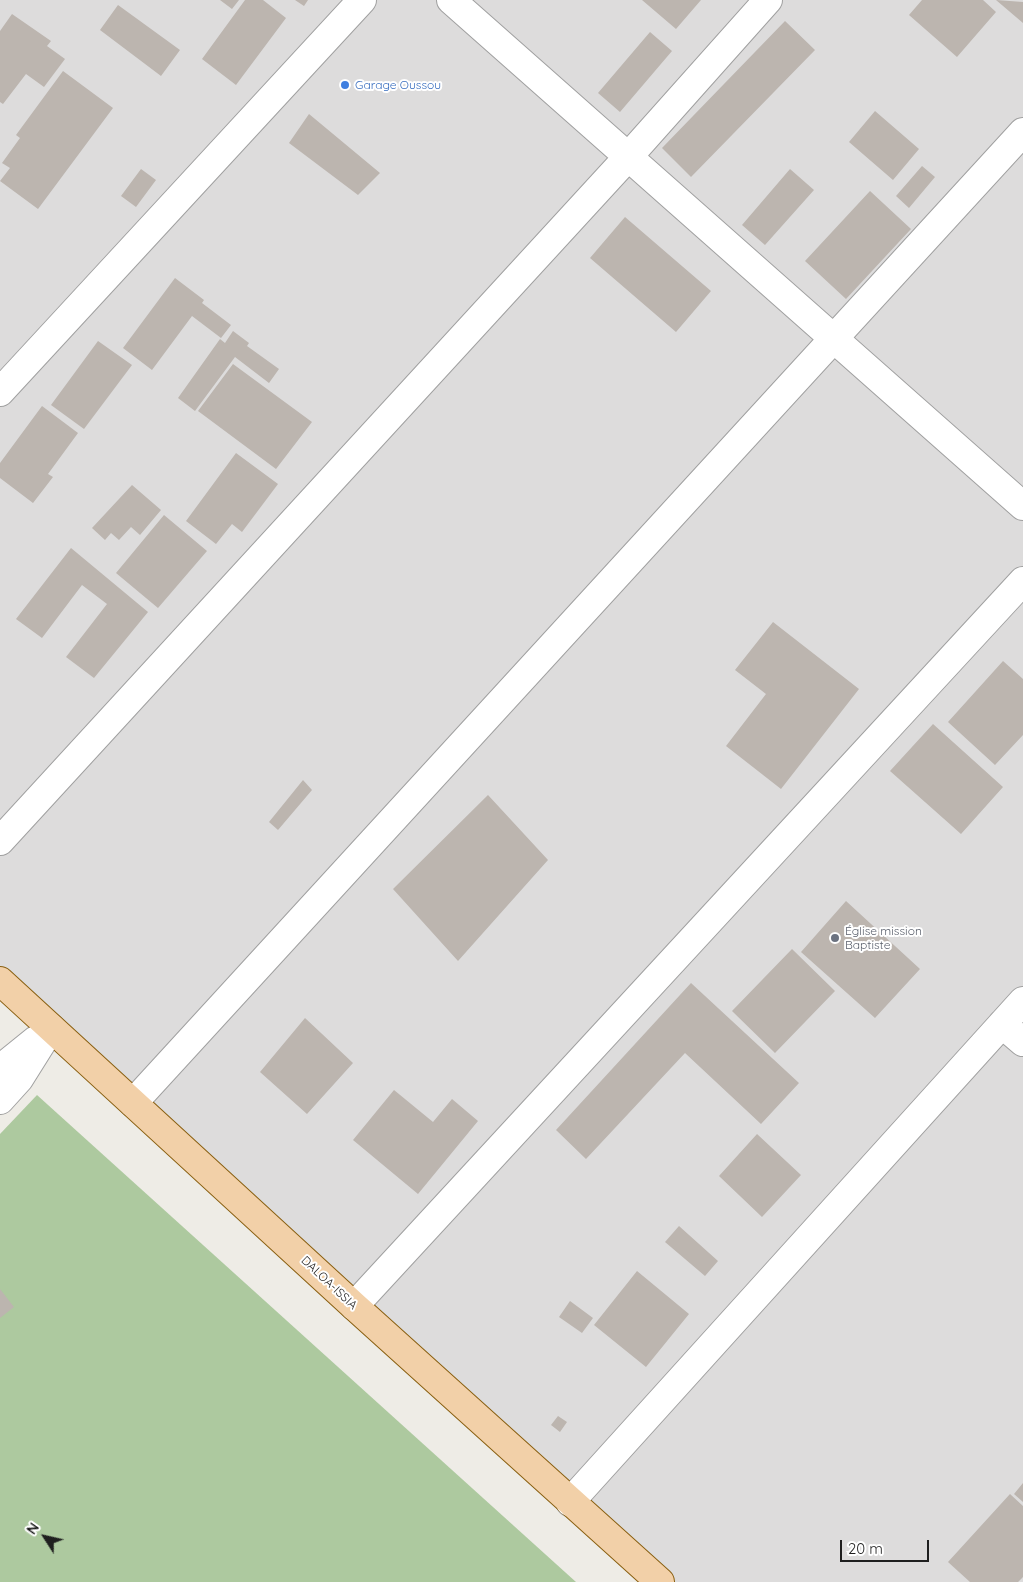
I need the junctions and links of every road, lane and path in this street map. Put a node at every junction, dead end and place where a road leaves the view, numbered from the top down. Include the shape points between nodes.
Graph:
1 (362, 0) edge
2 (451, 0) edge
3 (768, 0) edge
4 (1023, 132) edge
5 (628, 157) junction
6 (832, 338) junction
7 (0, 392) edge
8 (1023, 506) edge
9 (1023, 581) edge
10 (0, 841) edge
11 (0, 981) edge
12 (1023, 1001) edge
13 (1002, 1024) junction
14 (51, 1028) junction
15 (1023, 1042) edge
16 (0, 1069) edge
17 (0, 1100) edge
18 (133, 1103) junction
19 (354, 1306) junction
20 (570, 1502) junction
21 (660, 1582) edge

1 - 7 street
2 - 5 street
3 - 5 street
4 - 6 street
5 - 6 street
5 - 10 street
6 - 8 street
6 - 18 street
9 - 19 street
11 - 14 main road, DALOA-ISSIA
12 - 13 street
13 - 15 street
13 - 20 street
14 - 16 street
14 - 17 street via 19,1079
14 - 18 main road, DALOA-ISSIA
18 - 19 main road, DALOA-ISSIA
19 - 20 main road, DALOA-ISSIA
20 - 21 main road, DALOA-ISSIA

